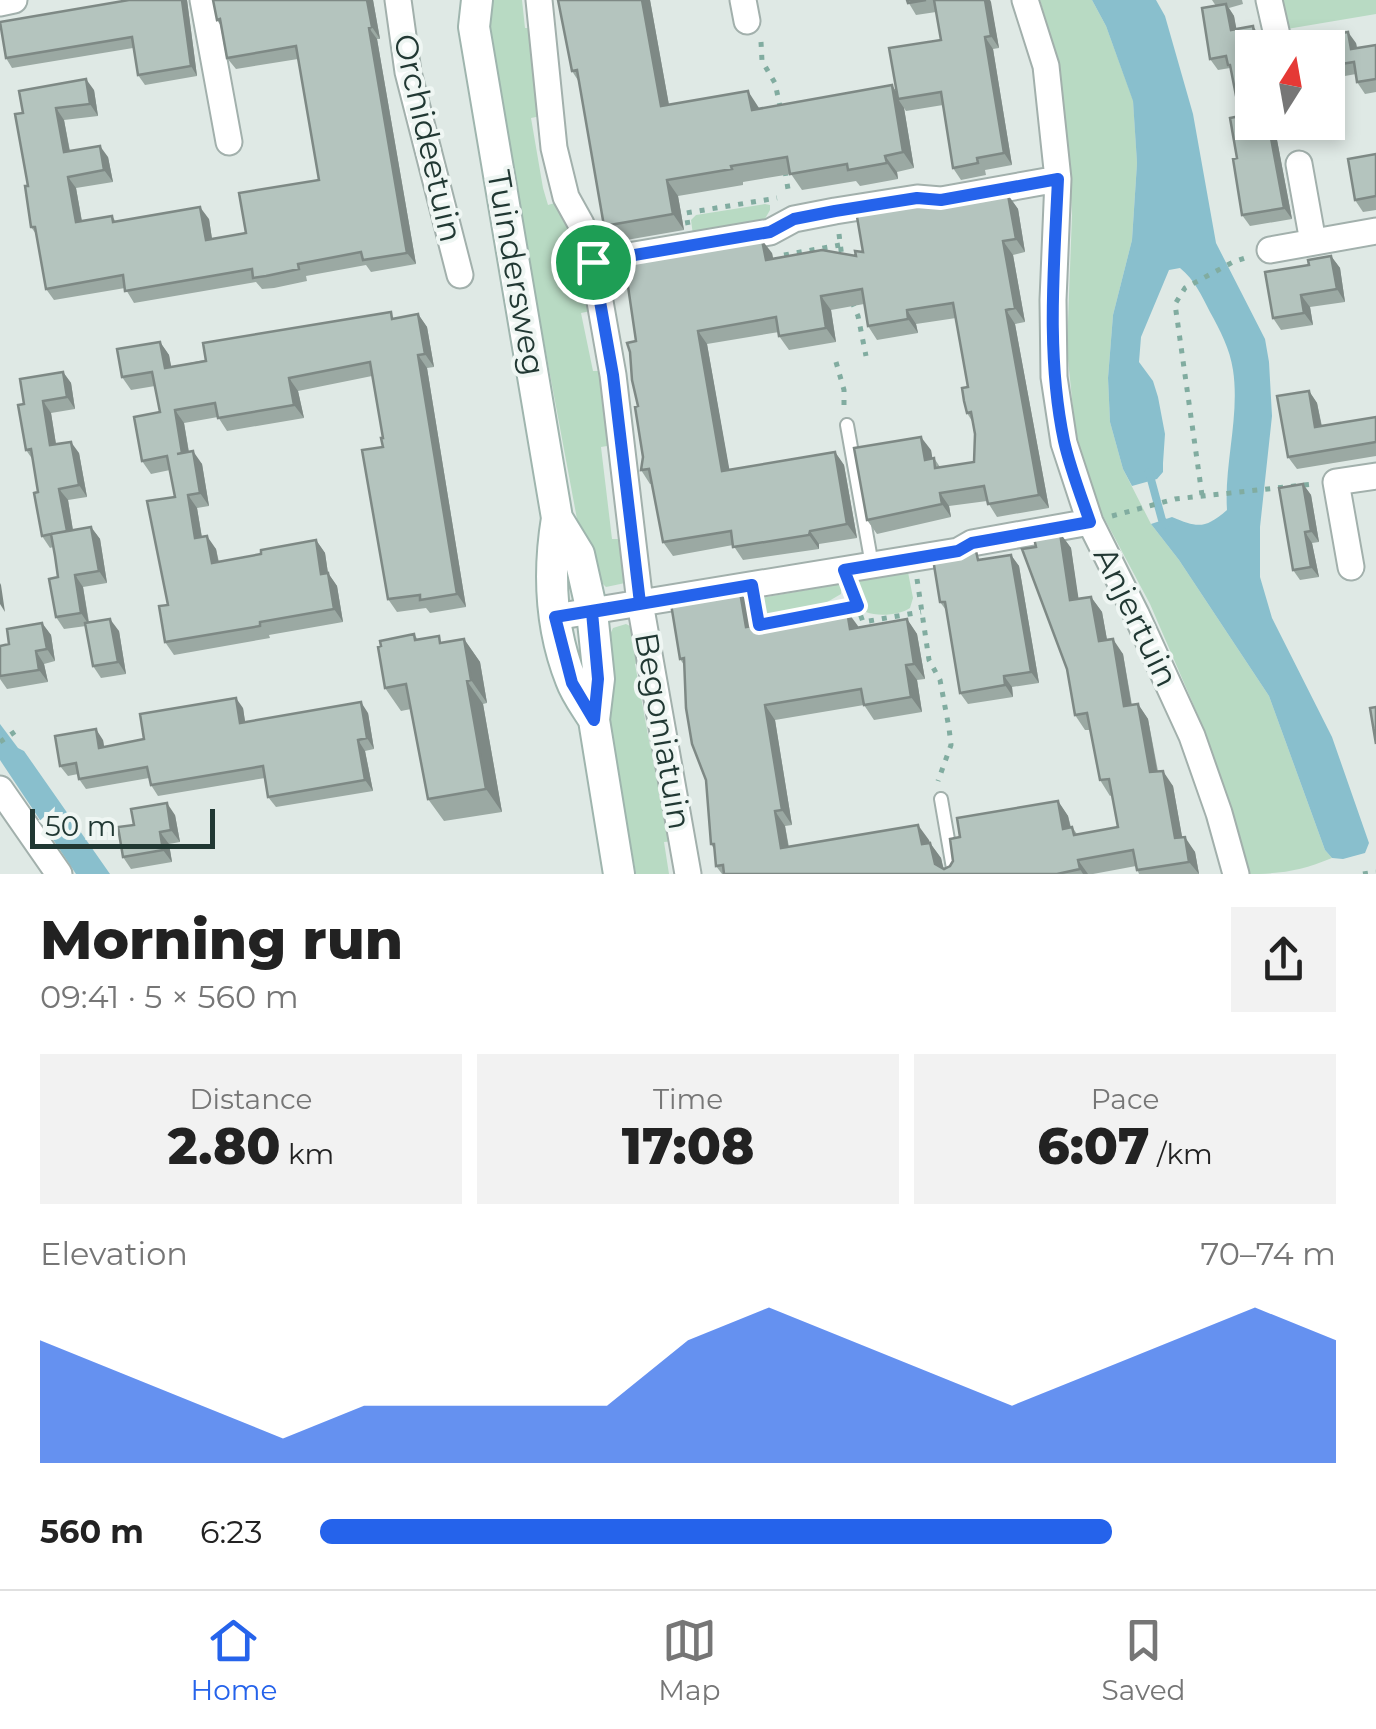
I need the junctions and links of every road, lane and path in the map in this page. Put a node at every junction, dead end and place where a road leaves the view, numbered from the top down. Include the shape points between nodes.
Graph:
1 (14, 0) edge
2 (203, 0) edge
3 (398, 0) edge
4 (540, 0) edge
5 (1024, 0) edge
6 (1269, 0) edge
7 (0, 2) edge
8 (471, 9) edge
9 (751, 18) edge
10 (1276, 30) edge
11 (783, 123) edge
12 (229, 142) dead end
13 (783, 158) edge
14 (1299, 164) dead end
15 (1058, 179) junction
16 (835, 211) junction
17 (786, 215) junction
18 (1376, 231) edge
19 (1313, 242) junction
20 (840, 245) junction
21 (691, 246) junction
22 (1270, 250) dead end
23 (843, 261) edge
24 (593, 262) junction
25 (1233, 262) dead end
26 (460, 275) dead end
27 (848, 293) edge
28 (866, 356) dead end
29 (836, 362) dead end
30 (847, 425) joint
31 (1376, 476) edge
32 (1336, 482) junction
33 (1202, 495) junction
34 (1138, 508) dead end
35 (558, 518) junction
36 (1090, 522) junction
37 (914, 558) junction
38 (872, 565) junction
39 (1351, 567) dead end
40 (844, 570) junction
41 (752, 585) junction
42 (640, 603) junction
43 (858, 606) junction
44 (592, 612) junction
45 (921, 612) junction
46 (555, 617) junction
47 (594, 720) junction
48 (16, 731) dead end
49 (0, 742) edge
50 (0, 788) edge
51 (942, 799) joint
52 (1376, 872) edge
53 (59, 874) edge
54 (620, 874) edge
55 (688, 874) edge
56 (954, 874) edge
57 (1236, 874) edge
58 (1363, 874) edge

1 - 7 street
2 - 12 street
3 - 26 street, Orchideetuin via 408,72
4 - 24 street, Begoniatuin via 554,148
5 - 15 street, Anjertuin via 1046,66
6 - 10 street
8 - 35 main road, Tuindersweg
9 - 11 path
13 - 17 path
14 - 19 street
15 - 16 street
15 - 36 street, Anjertuin via 1054,376 1064,443
16 - 17 street
16 - 20 path
17 - 20 path via 777,256
17 - 21 street
17 - 21 path via 686,214
18 - 19 street
19 - 22 street
20 - 23 path
21 - 24 street
24 - 42 street, Begoniatuin
25 - 33 path via 1185,288 1175,304
27 - 28 path
29 - 30 path
30 - 38 lane
31 - 32 street
32 - 33 path
32 - 39 street
33 - 34 path
35 - 44 main road, Tuindersweg via 578,554
35 - 46 main road, Tuindersweg via 551,556
36 - 37 street
36 - 57 street, Anjertuin via 1192,736
37 - 38 street
37 - 45 path
38 - 40 street
40 - 41 street
40 - 43 path
41 - 42 street
41 - 43 path via 759,625
42 - 44 street
42 - 55 street, Begoniatuin
43 - 45 path via 863,622
44 - 46 street
44 - 47 main road, Tuindersweg
45 - 51 path via 951,745 938,781
46 - 47 main road, Tuindersweg via 572,683
47 - 54 main road, Tuindersweg
48 - 49 path
50 - 53 street
51 - 56 lane
52 - 58 path

